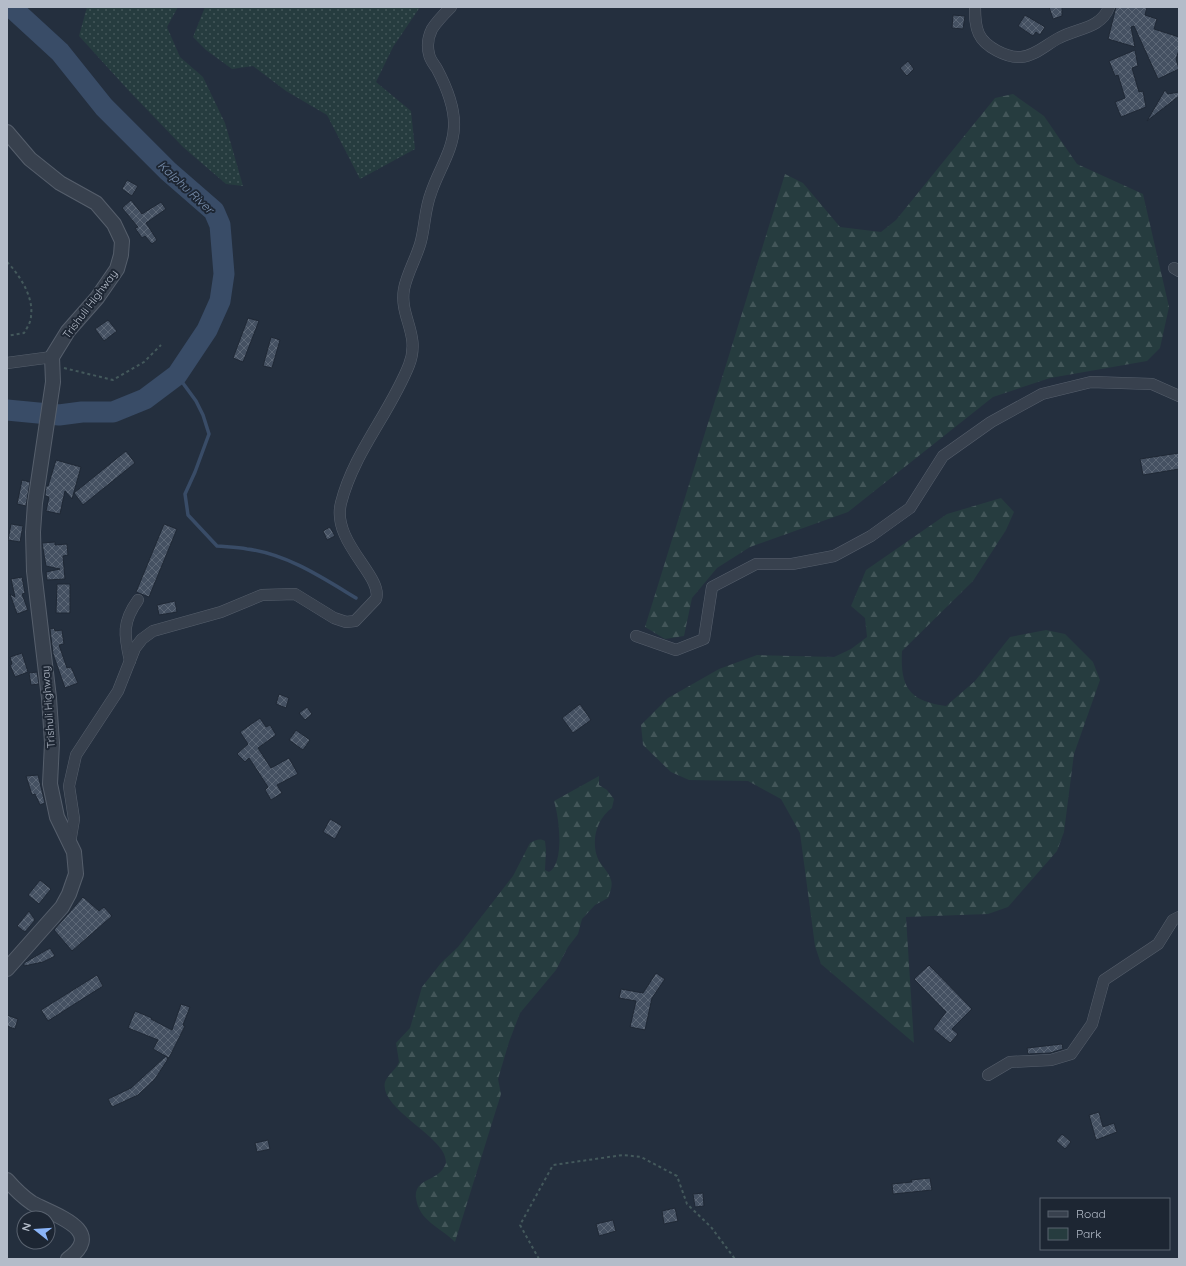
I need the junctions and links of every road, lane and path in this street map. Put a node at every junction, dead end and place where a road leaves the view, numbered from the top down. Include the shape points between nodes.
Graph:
1 (451, 7) edge
2 (975, 7) edge
3 (1110, 7) edge
4 (7, 132) edge
5 (7, 262) edge
6 (7, 336) edge
7 (161, 345) dead end
8 (7, 363) edge
9 (52, 370) junction
10 (1179, 396) edge
11 (138, 600) dead end
12 (636, 636) dead end
13 (130, 661) junction
14 (70, 843) junction
15 (1179, 917) edge
16 (7, 969) edge
17 (988, 1075) dead end
18 (7, 1180) edge
19 (68, 1259) edge
20 (539, 1259) edge
21 (735, 1259) edge

1 - 13 street via 432,30 428,44 429,54 452,105 454,127 447,156 430,194 421,242 404,289 404,303 413,338 413,354 399,386 359,456 340,510 341,524 348,543 376,585 376,600 355,621 346,622 334,618 295,594 262,595 222,612 153,631 142,640
2 - 3 street via 979,35 994,50 1021,57 1101,21
4 - 9 street, Trishuli Highway via 30,159 60,182 96,203 114,224 122,241 117,268 97,298 68,331
5 - 6 path via 16,271 25,289 32,315 24,333
7 - 9 path via 144,362 112,380 61,368
8 - 9 street
9 - 14 street, Trishuli Highway via 45,441 35,503 32,550 49,698 52,743 50,784 57,817
10 - 12 street via 1152,384 1090,382 1042,394 991,422 943,456 910,508 871,536 834,556 792,564 756,564 712,587 704,639 676,650
11 - 13 street via 126,622
13 - 14 street via 118,691 76,755 69,786 74,819
14 - 16 street, Trishuli Highway via 74,852 76,874 70,894
15 - 17 street via 1174,920 1158,944 1104,980 1092,1024 1071,1054 1051,1060 1010,1062
18 - 19 street via 30,1202 76,1227 83,1243
20 - 21 path via 520,1225 553,1165 623,1155 641,1157 677,1176 688,1204 711,1227

